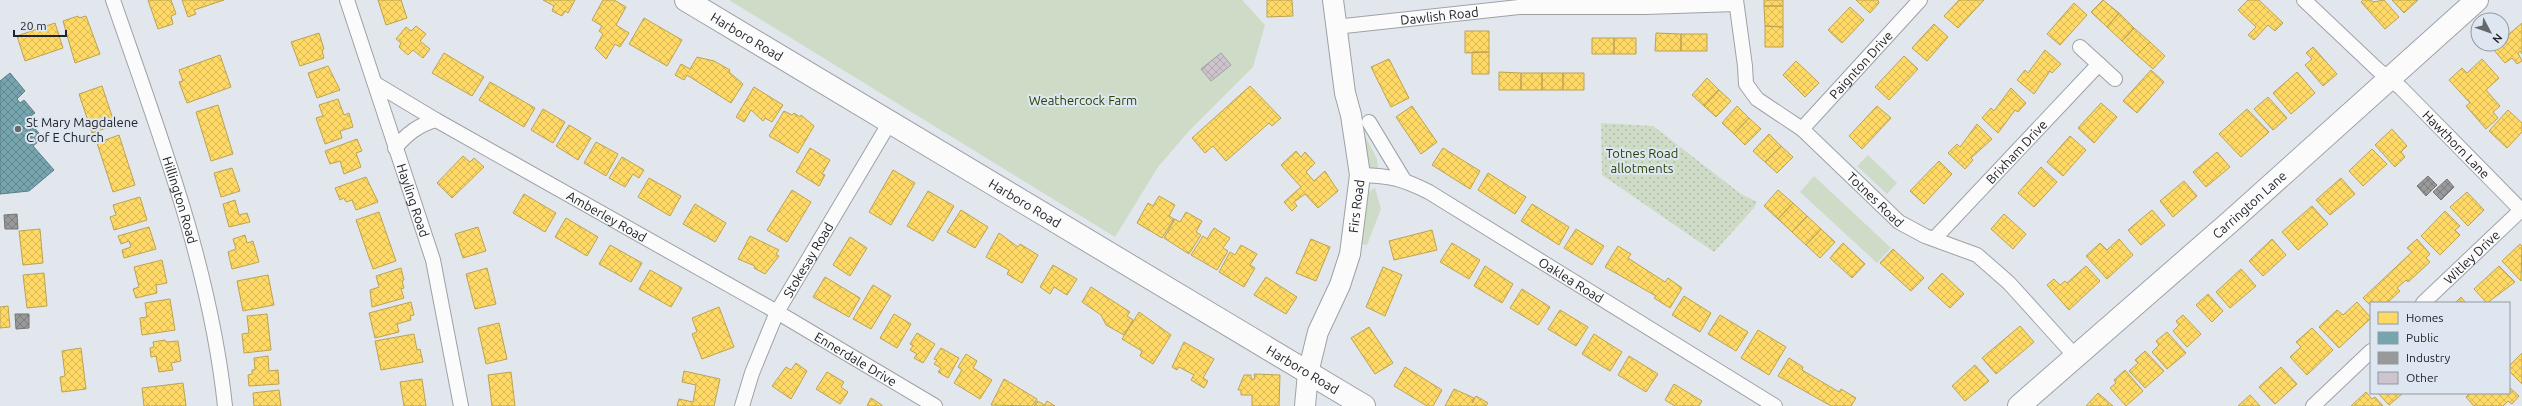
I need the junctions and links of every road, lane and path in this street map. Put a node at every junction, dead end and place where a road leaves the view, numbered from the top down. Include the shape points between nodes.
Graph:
1 (113, 0) edge
2 (347, 0) edge
3 (686, 0) edge
4 (1333, 0) edge
5 (1920, 0) edge
6 (2304, 0) edge
7 (2477, 0) edge
8 (1736, 2) edge
9 (1542, 4) edge
10 (1335, 27) junction
11 (2080, 47) dead end
12 (2099, 64) junction
13 (2115, 79) dead end
14 (2389, 79) junction
15 (376, 84) junction
16 (436, 120) junction
17 (890, 122) junction
18 (1369, 122) dead end
19 (1802, 129) junction
20 (395, 148) junction
21 (1360, 175) junction
22 (1404, 180) junction
23 (2522, 211) edge
24 (1934, 239) junction
25 (2424, 302) edge
26 (777, 312) junction
27 (2370, 352) edge
28 (2075, 356) junction
29 (1308, 373) junction
30 (225, 406) edge
31 (461, 406) edge
32 (742, 406) edge
33 (935, 406) edge
34 (1306, 406) edge
35 (1364, 406) edge
36 (1775, 406) edge
37 (2019, 406) edge
38 (2313, 406) edge

1 - 30 street, Hillington Road via 184,206 207,295
2 - 15 street, Hayling Road
3 - 17 main road, Harboro Road
4 - 10 street, Firs Road
5 - 19 street, Paignton Drive
6 - 14 street, Hawthorn Lane
7 - 14 main road, Carrington Lane
8 - 9 street, Dawlish Road via 1658,7
8 - 19 street, Totnes Road via 1745,66 1744,77 1748,88 1757,98
9 - 10 street, Dawlish Road
10 - 21 street, Firs Road
11 - 12 street
12 - 13 street
12 - 24 street, Brixham Drive
14 - 23 street, Hawthorn Lane via 2453,139
14 - 28 main road, Carrington Lane via 2231,222
15 - 16 street, Amberley Road
15 - 20 street, Hayling Road
16 - 20 street via 424,123
16 - 26 street, Amberley Road
17 - 26 street, Stokesay Road
17 - 29 main road, Harboro Road
18 - 22 street
19 - 24 street, Totnes Road via 1899,222
20 - 31 street, Hayling Road via 433,260
21 - 22 street, Oaklea Road via 1390,176
21 - 29 street, Firs Road via 1350,254 1340,285 1318,332
22 - 36 street, Oaklea Road via 1429,192
23 - 25 street, Witley Drive
24 - 28 street, Totnes Road via 1978,255 1989,264
26 - 32 street, Stokesay Road via 752,373
26 - 33 street, Ennerdale Drive
27 - 38 street
28 - 37 main road, Carrington Lane
29 - 34 street, Firs Road
29 - 35 main road, Harboro Road

